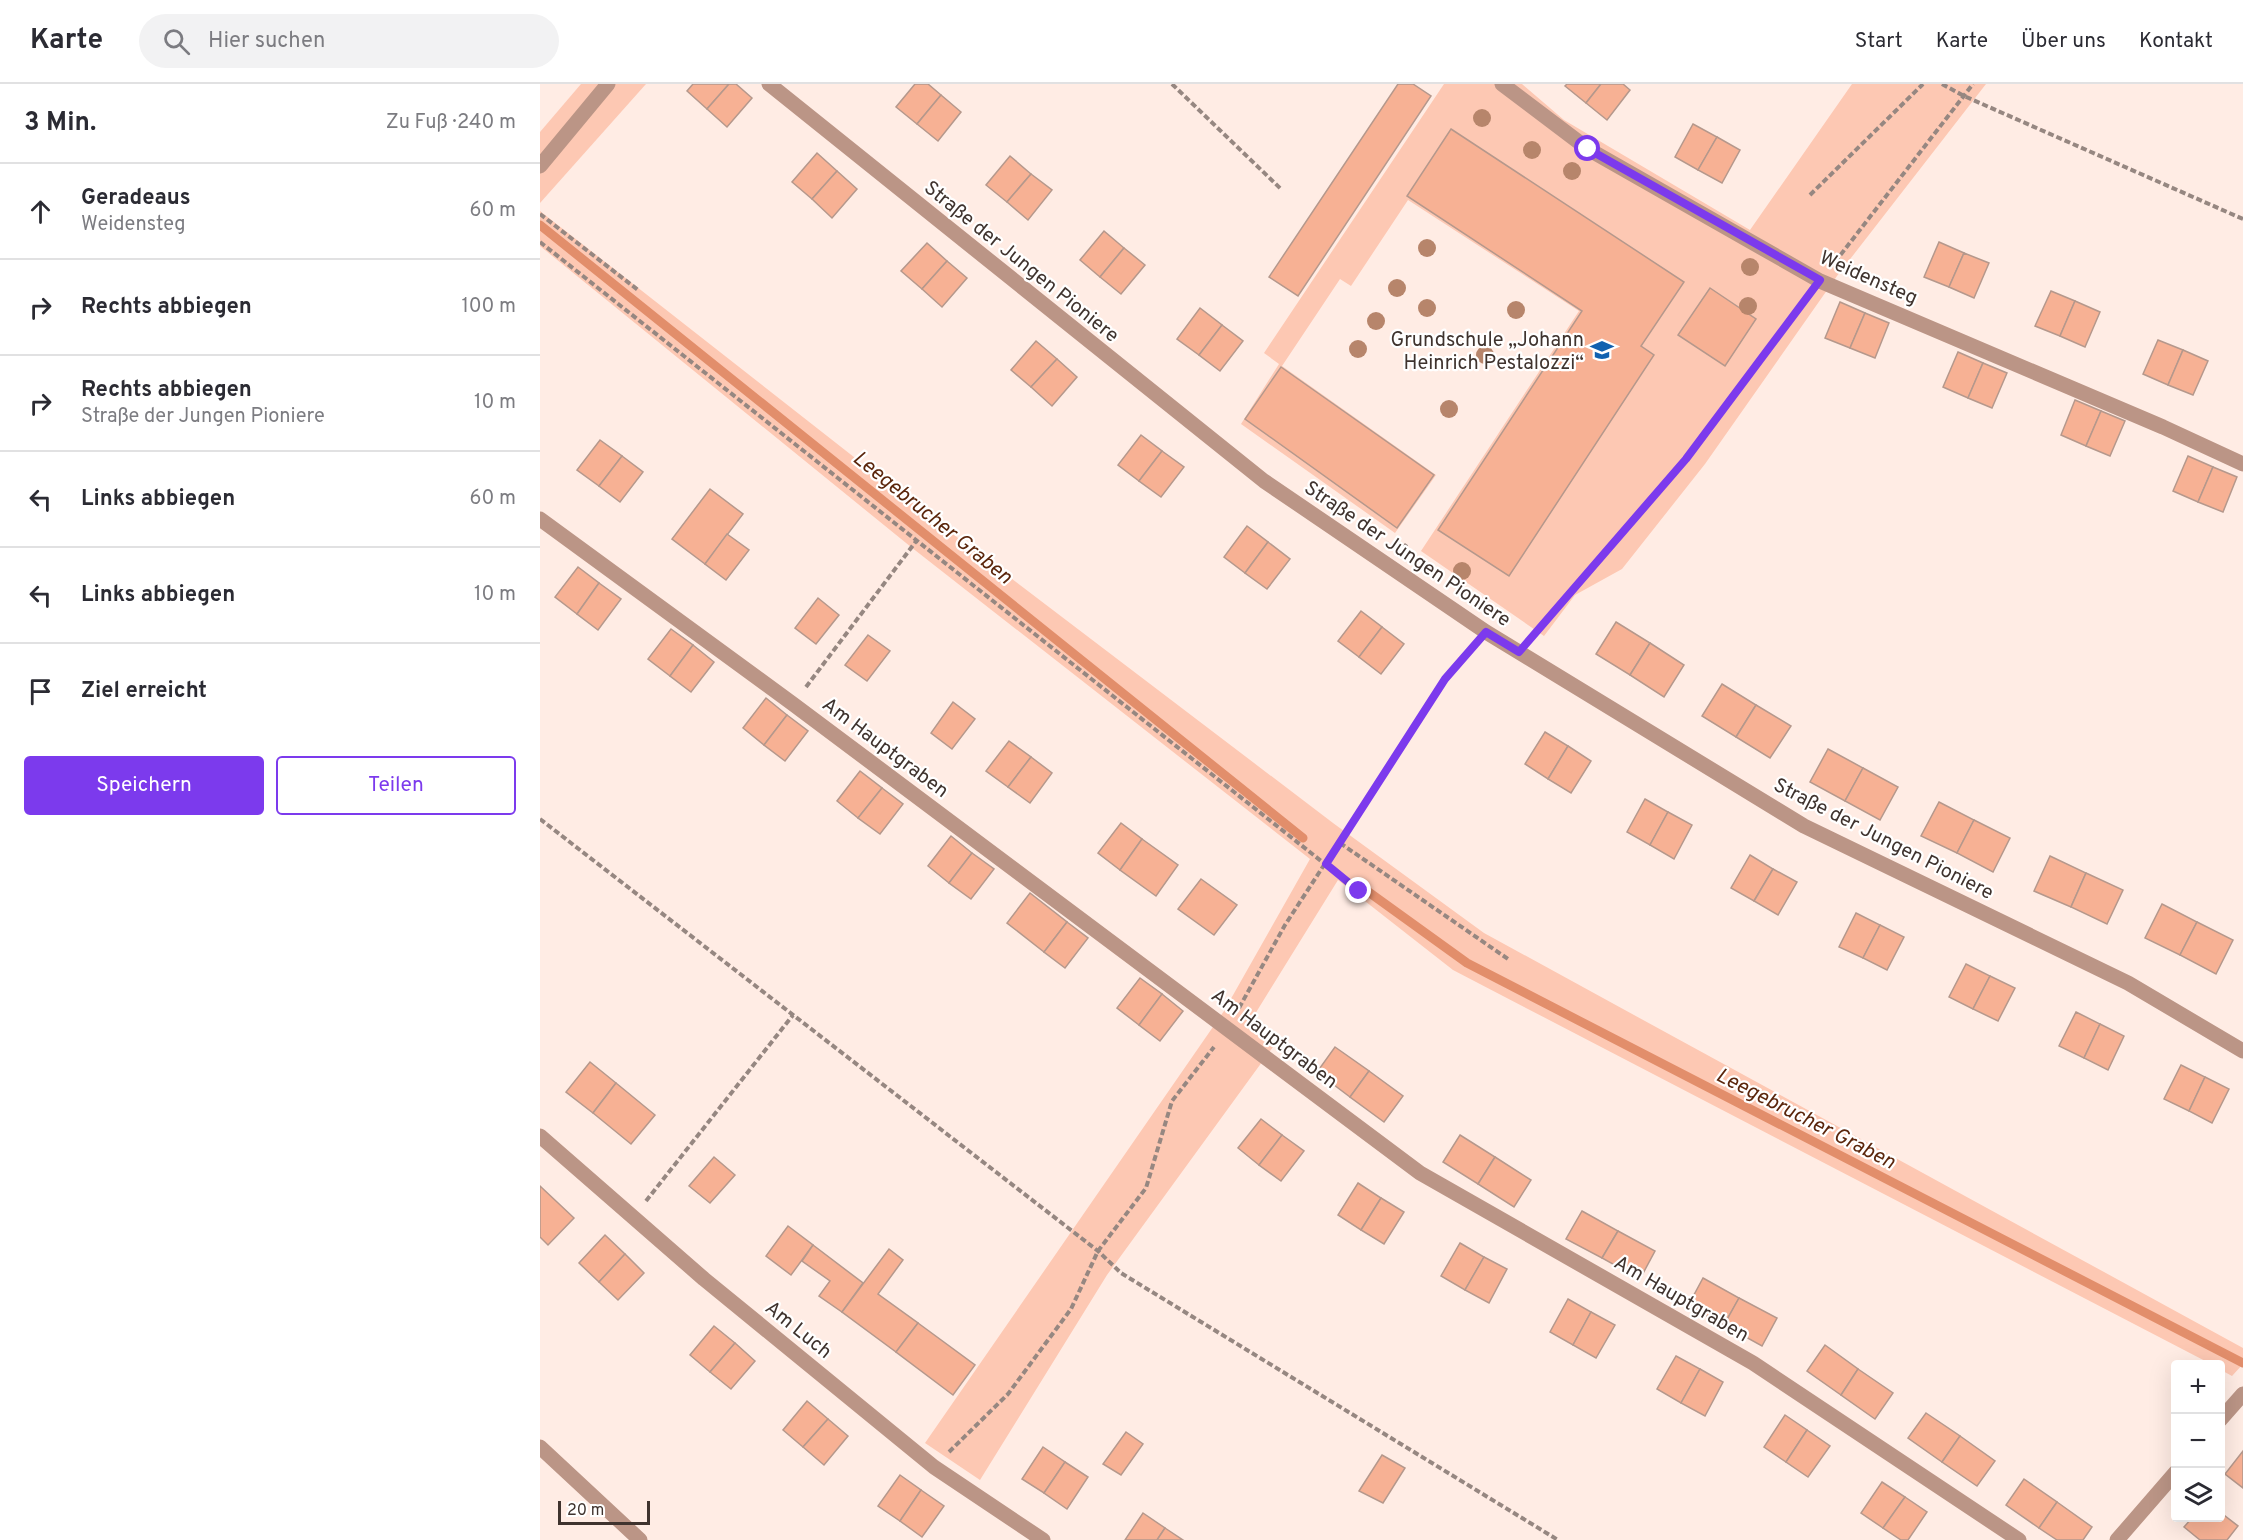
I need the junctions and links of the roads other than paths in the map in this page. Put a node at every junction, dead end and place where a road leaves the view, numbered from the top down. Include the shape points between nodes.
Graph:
1 (609, 84) edge
2 (769, 84) edge
3 (1502, 84) edge
4 (540, 166) edge
5 (2243, 464) edge
6 (540, 519) edge
7 (2243, 1051) edge
8 (540, 1136) edge
9 (2243, 1394) edge
10 (2225, 1414) edge
11 (540, 1447) edge
12 (2171, 1477) edge
13 (640, 1540) edge
14 (1043, 1540) edge
15 (2019, 1540) edge
16 (2117, 1540) edge

1 - 4 street
2 - 7 street, Straße der Jungen Pioniere via 1264,482 1486,632 1804,826 2127,983
3 - 5 street, Weidensteg via 1588,149 1820,280
6 - 15 street, Am Hauptgraben via 1420,1173 1753,1363
8 - 14 street, Am Luch via 934,1467
9 - 10 street
11 - 13 street
12 - 16 street

